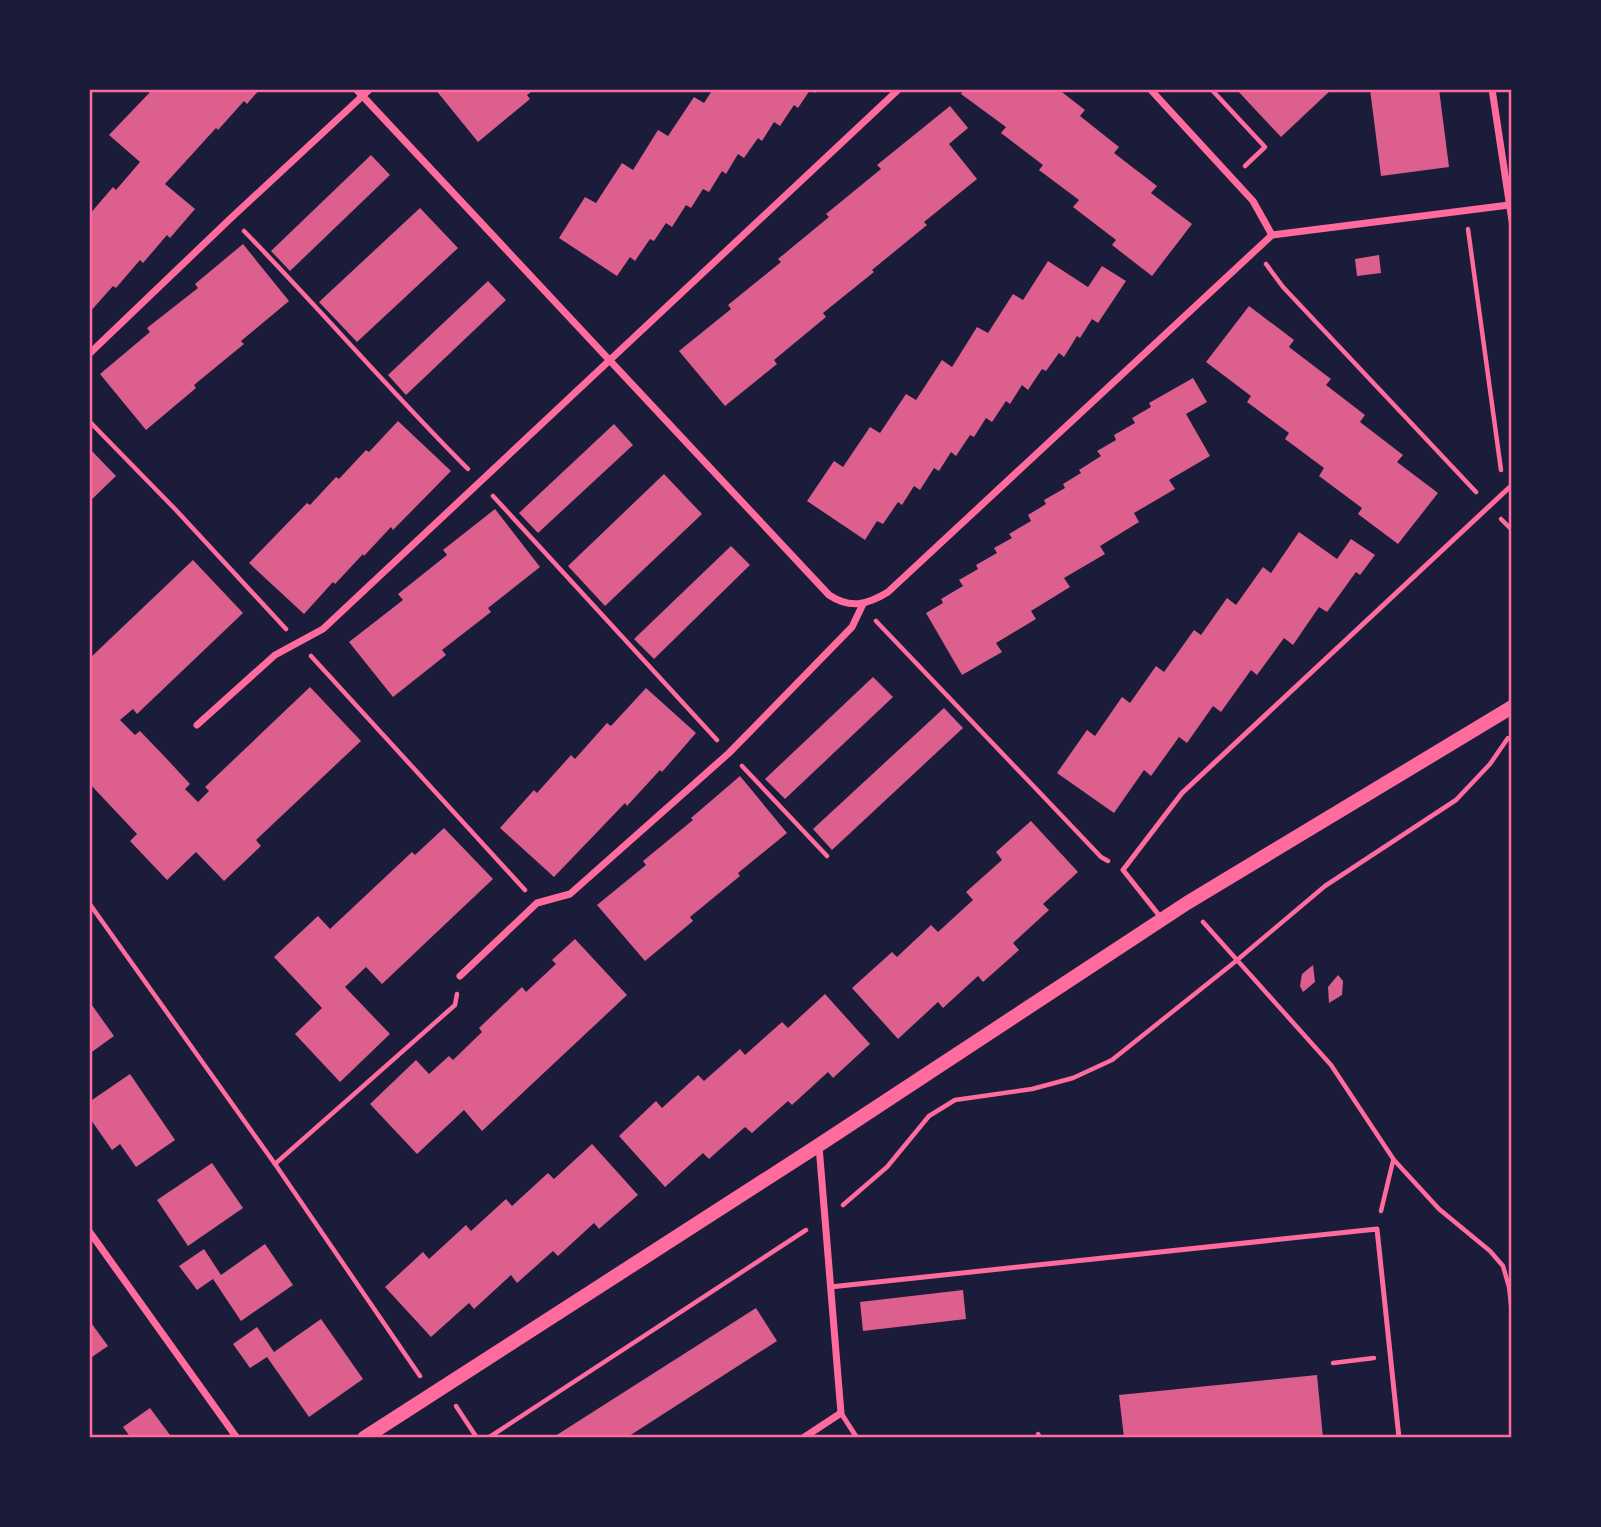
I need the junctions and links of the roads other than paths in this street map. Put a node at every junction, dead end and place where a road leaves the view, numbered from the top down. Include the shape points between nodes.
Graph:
1 (356, 89) edge
2 (370, 89) edge
3 (900, 89) edge
4 (1150, 89) edge
5 (1492, 89) edge
6 (362, 97) junction
7 (1509, 205) junction
8 (1512, 221) edge
9 (1272, 235) junction
10 (89, 354) edge
11 (609, 362) junction
12 (1512, 485) edge
13 (863, 604) junction
14 (1512, 707) edge
15 (197, 725) dead end
16 (1162, 919) junction
17 (460, 976) road end
18 (819, 1145) junction
19 (89, 1231) edge
20 (830, 1287) junction
21 (841, 1413) junction
22 (237, 1438) edge
23 (364, 1438) edge
24 (803, 1438) edge
25 (857, 1438) edge
26 (1399, 1438) edge

1 - 6 street
2 - 6 street
3 - 11 street
4 - 9 street via 1253,201
5 - 7 street
6 - 10 street
6 - 11 street
7 - 8 street
7 - 9 street
9 - 13 street via 888,592
11 - 13 street via 829,595 839,602
11 - 15 street via 323,629 275,655
12 - 16 lane via 1182,793 1124,870
13 - 17 street via 852,627 729,753 569,894 537,903
14 - 16 main road
16 - 18 main road
18 - 20 street
18 - 23 main road
19 - 22 street
20 - 21 street
20 - 26 lane via 1377,1229
21 - 24 street
21 - 25 lane

